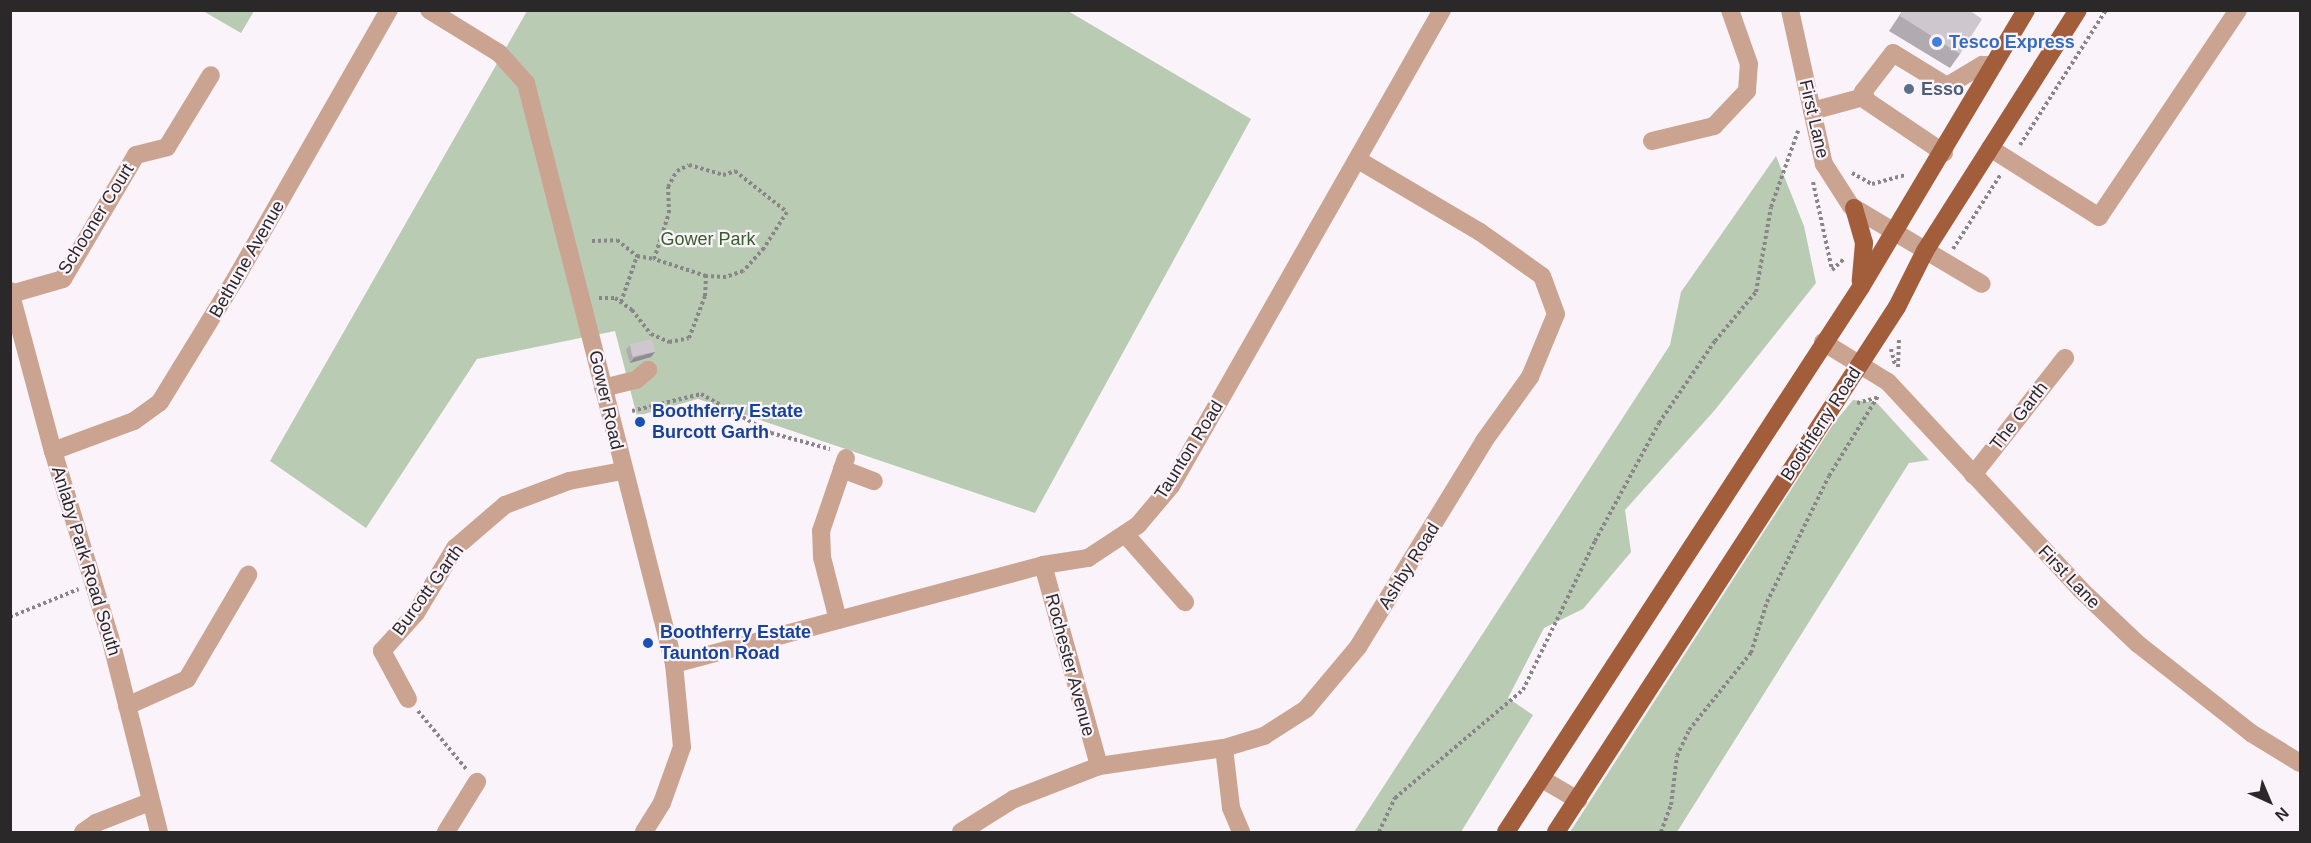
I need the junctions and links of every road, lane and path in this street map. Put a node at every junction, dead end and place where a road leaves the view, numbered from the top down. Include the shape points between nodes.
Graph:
1 (389, 10) edge
2 (429, 10) edge
3 (1443, 10) edge
4 (1730, 10) edge
5 (1790, 10) edge
6 (2026, 10) edge
7 (2078, 10) edge
8 (2106, 10) edge
9 (2236, 11) edge
10 (1991, 65) junction
11 (211, 75) dead end
12 (1864, 97) junction
13 (1810, 105) junction
14 (1652, 141) dead end
15 (1990, 148) junction
16 (1944, 153) junction
17 (1360, 161) junction
18 (2010, 161) junction
19 (1818, 167) junction
20 (1913, 170) dead end
21 (1854, 208) junction
22 (1895, 232) junction
23 (592, 241) dead end
24 (1925, 250) junction
25 (1850, 254) dead end
26 (638, 256) junction
27 (654, 259) junction
28 (1944, 262) junction
29 (706, 276) junction
30 (1982, 284) dead end
31 (1859, 289) junction
32 (11, 292) edge
33 (621, 302) junction
34 (582, 303) junction
35 (1823, 342) junction
36 (2065, 358) dead end
37 (1860, 363) junction
38 (648, 370) dead end
39 (1896, 377) junction
40 (603, 388) junction
41 (632, 411) dead end
42 (53, 451) junction
43 (844, 464) junction
44 (622, 471) junction
45 (1973, 475) junction
46 (874, 481) dead end
47 (1125, 534) junction
48 (1043, 565) junction
49 (248, 575) dead end
50 (94, 584) junction
51 (1185, 602) dead end
52 (10, 616) edge
53 (838, 620) junction
54 (674, 664) junction
55 (408, 699) joint
56 (127, 706) junction
57 (1224, 748) junction
58 (2301, 763) edge
59 (1099, 766) junction
60 (1542, 779) junction
61 (477, 782) joint
62 (1578, 800) junction
63 (150, 802) junction
64 (83, 832) edge
65 (159, 832) edge
66 (446, 832) edge
67 (644, 832) edge
68 (961, 832) edge
69 (1241, 832) edge
70 (1378, 832) edge
71 (1506, 832) edge
72 (1556, 832) edge
73 (1661, 832) edge

1 - 42 street, Bethune Avenue via 236,278 159,402 134,421
2 - 34 street, Gower Road via 499,53 526,83
3 - 17 street, Taunton Road
4 - 14 street via 1749,64 1747,91 1714,126
5 - 13 street, First Lane
6 - 10 main road
7 - 15 main road, Boothferry Road
8 - 18 path
9 - 18 street via 2099,218
10 - 12 street via 1982,65 1947,87 1893,53 1869,83
10 - 16 main road
11 - 32 street, Schooner Court via 167,147 136,155 63,279
12 - 13 street
12 - 16 street
13 - 19 street, First Lane
13 - 70 path via 1771,207 1756,292 1715,341 1659,423 1595,541 1523,690 1395,798
15 - 18 street
15 - 24 main road, Boothferry Road
16 - 22 main road
17 - 47 street, Taunton Road via 1171,486 1138,525
17 - 57 street, Ashby Road via 1480,232 1542,276 1556,314 1530,377 1484,441 1358,647 1306,709 1264,736
18 - 28 path
19 - 20 path via 1845,170 1872,184 1899,179
19 - 21 street, First Lane
19 - 25 path via 1832,270
21 - 22 street, First Lane
21 - 31 main road via 1864,243
22 - 24 street, First Lane
22 - 31 main road
23 - 26 path via 617,240
24 - 28 street, First Lane
24 - 37 main road, Boothferry Road via 1897,307
26 - 27 path
26 - 33 path
27 - 29 path
27 - 29 path via 669,213 668,187 677,171 689,165 723,175 735,171 787,212 764,248 743,271 726,277
28 - 30 street, First Lane
29 - 33 path via 705,296 688,338 669,342 651,334
31 - 35 main road
32 - 42 street, Anlaby Park Road South
33 - 34 path via 600,298
34 - 40 street, Gower Road
35 - 37 street, First Lane
35 - 60 main road
36 - 45 street, The Garth
37 - 39 street, First Lane
37 - 62 main road, Boothferry Road
38 - 40 street via 636,380
39 - 39 path via 1900,363 1902,328 1890,350
39 - 45 street, First Lane
39 - 73 path via 1829,476 1767,602 1751,653 1689,730 1677,756 1671,805
40 - 44 street, Gower Road
41 - 43 path via 701,394 771,433 825,447
42 - 50 street, Anlaby Park Road South
43 - 46 street
43 - 53 street via 821,531 822,557
44 - 54 street, Gower Road
44 - 55 street, Burcott Garth via 569,481 505,505 455,548 416,613 382,651
45 - 58 street, First Lane via 2080,591 2138,644 2251,733
47 - 48 street, Taunton Road via 1088,558
47 - 51 street
48 - 53 street, Taunton Road
48 - 59 street, Rochester Avenue
49 - 56 street via 187,679
50 - 52 path
50 - 56 street, Anlaby Park Road South
53 - 54 street, Taunton Road
54 - 67 street, Gower Road via 682,747 662,803
55 - 61 path
56 - 63 street, Anlaby Park Road South
57 - 59 street, Ashby Road
57 - 69 street via 1232,808
59 - 68 street, Ashby Road via 1014,799
60 - 62 street
60 - 71 main road
61 - 66 street
62 - 72 main road, Boothferry Road
63 - 64 street
63 - 65 street, Anlaby Park Road South

